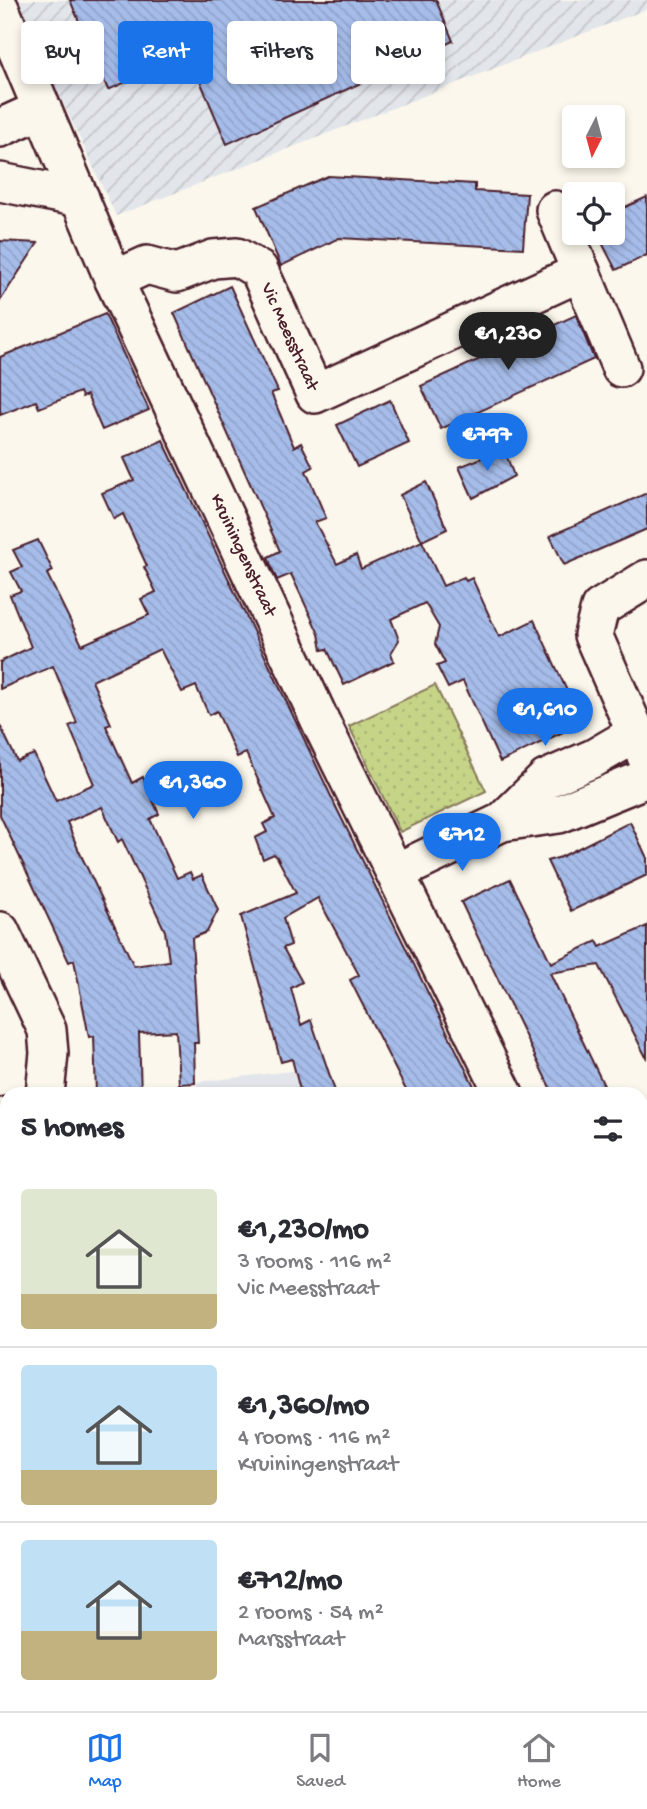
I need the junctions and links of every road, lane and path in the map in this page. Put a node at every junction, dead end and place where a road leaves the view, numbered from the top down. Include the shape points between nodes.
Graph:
1 (0, 9) edge
2 (42, 109) junction
3 (0, 128) edge
4 (0, 182) edge
5 (80, 198) junction
6 (555, 210) dead end
7 (580, 272) junction
8 (114, 280) junction
9 (621, 368) dead end
10 (647, 579) edge
11 (641, 746) edge
12 (647, 778) edge
13 (502, 822) junction
14 (397, 872) junction
15 (0, 930) edge
16 (46, 1087) edge
17 (501, 1087) edge

1 - 2 street, Kruiningenstraat
2 - 3 street
2 - 5 street, Kruiningenstraat
4 - 5 street
5 - 8 street, Kruiningenstraat
6 - 7 street
7 - 8 street, Vic Meesstraat via 315,394 259,270 237,257 213,259 177,273 147,265
7 - 9 street
8 - 14 street, Kruiningenstraat via 324,729
10 - 11 street via 600,608 593,635
11 - 13 street via 594,758 546,779
12 - 13 street via 559,814
13 - 14 street
14 - 17 street, Kruiningenstraat
15 - 16 street via 47,1030

